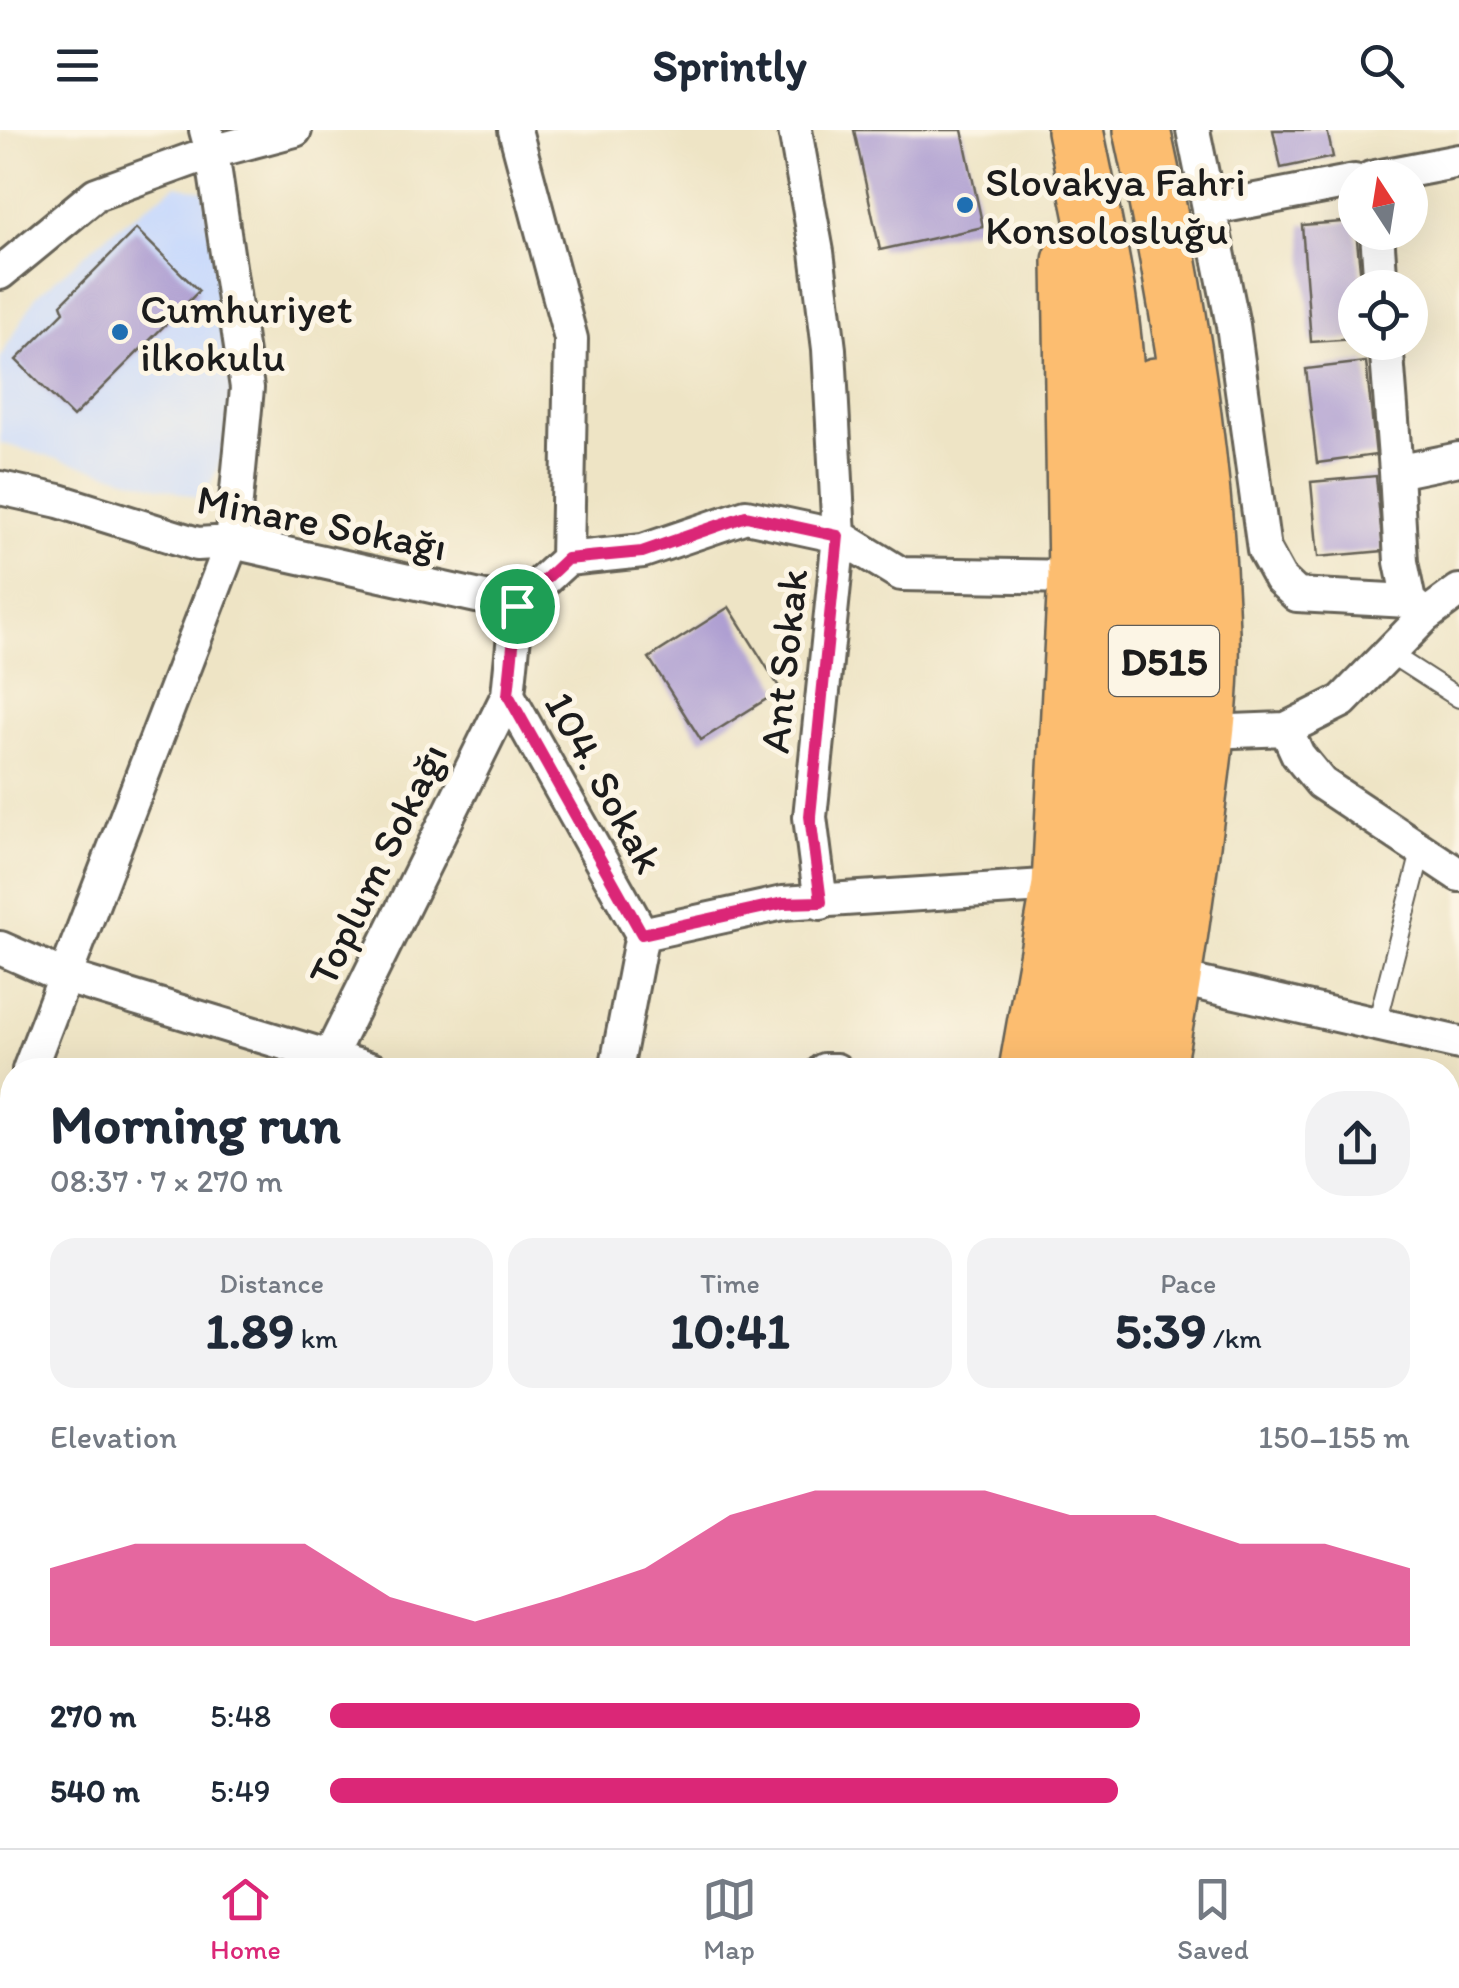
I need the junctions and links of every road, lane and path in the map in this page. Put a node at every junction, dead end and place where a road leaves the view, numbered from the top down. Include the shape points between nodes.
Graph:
1 (295, 130) edge
2 (515, 130) edge
3 (794, 130) edge
4 (1048, 130) edge
5 (1075, 130) edge
6 (1118, 130) edge
7 (1142, 130) edge
8 (1193, 130) edge
9 (209, 141) edge
10 (1459, 160) edge
11 (1428, 166) edge
12 (1338, 183) edge
13 (1209, 208) junction
14 (0, 273) edge
15 (1387, 360) edge
16 (1459, 459) edge
17 (1396, 472) junction
18 (0, 488) edge
19 (838, 536) junction
20 (232, 542) junction
21 (567, 559) junction
22 (1076, 577) junction
23 (1459, 592) edge
24 (517, 606) junction
25 (1417, 609) junction
26 (1389, 653) junction
27 (508, 695) junction
28 (1459, 698) edge
29 (1286, 728) junction
30 (1207, 732) junction
31 (1421, 852) junction
32 (1459, 875) edge
33 (1060, 885) junction
34 (821, 902) junction
35 (642, 934) junction
36 (0, 948) edge
37 (66, 977) junction
38 (1175, 978) junction
39 (1377, 1024) junction
40 (1459, 1043) edge
41 (33, 1058) edge
42 (312, 1058) edge
43 (329, 1058) edge
44 (618, 1058) edge
45 (1029, 1058) edge
46 (1071, 1058) edge
47 (1120, 1058) edge
48 (1158, 1058) edge

1 - 9 street
2 - 21 street via 571,339
3 - 19 street, Ant Sokak via 829,349
4 - 22 highway via 1072,264
5 - 46 highway, D515 via 1115,359 1123,561 1090,964
6 - 47 highway, D515 via 1156,372 1164,662 1148,888
7 - 30 highway via 1167,245 1202,496 1211,636
8 - 13 street
9 - 14 street via 96,194
9 - 20 street via 247,388
10 - 11 street
12 - 13 street
13 - 25 street via 1233,325 1264,550 1297,595
15 - 17 street
16 - 17 street
17 - 25 street via 1401,562
18 - 20 street, Minare Sokağı via 198,544
19 - 21 street via 746,516 642,552
19 - 22 street via 901,574
19 - 34 street, Ant Sokak via 810,816
20 - 24 street, Minare Sokağı
20 - 37 street
21 - 24 street
22 - 33 highway
23 - 25 street
24 - 27 street, 104. Sokak
25 - 26 street
26 - 28 lane
26 - 29 street via 1342,701
27 - 35 street, 104. Sokak
27 - 43 street, Toplum Sokağı
29 - 30 street
29 - 31 street via 1321,783
30 - 38 highway
31 - 32 street
31 - 39 lane
33 - 34 street, 104. Sokak
33 - 45 highway
34 - 35 street, 104. Sokak via 783,903
35 - 44 street
36 - 37 street
37 - 41 street
37 - 42 street
38 - 39 street
38 - 48 highway
39 - 40 street

